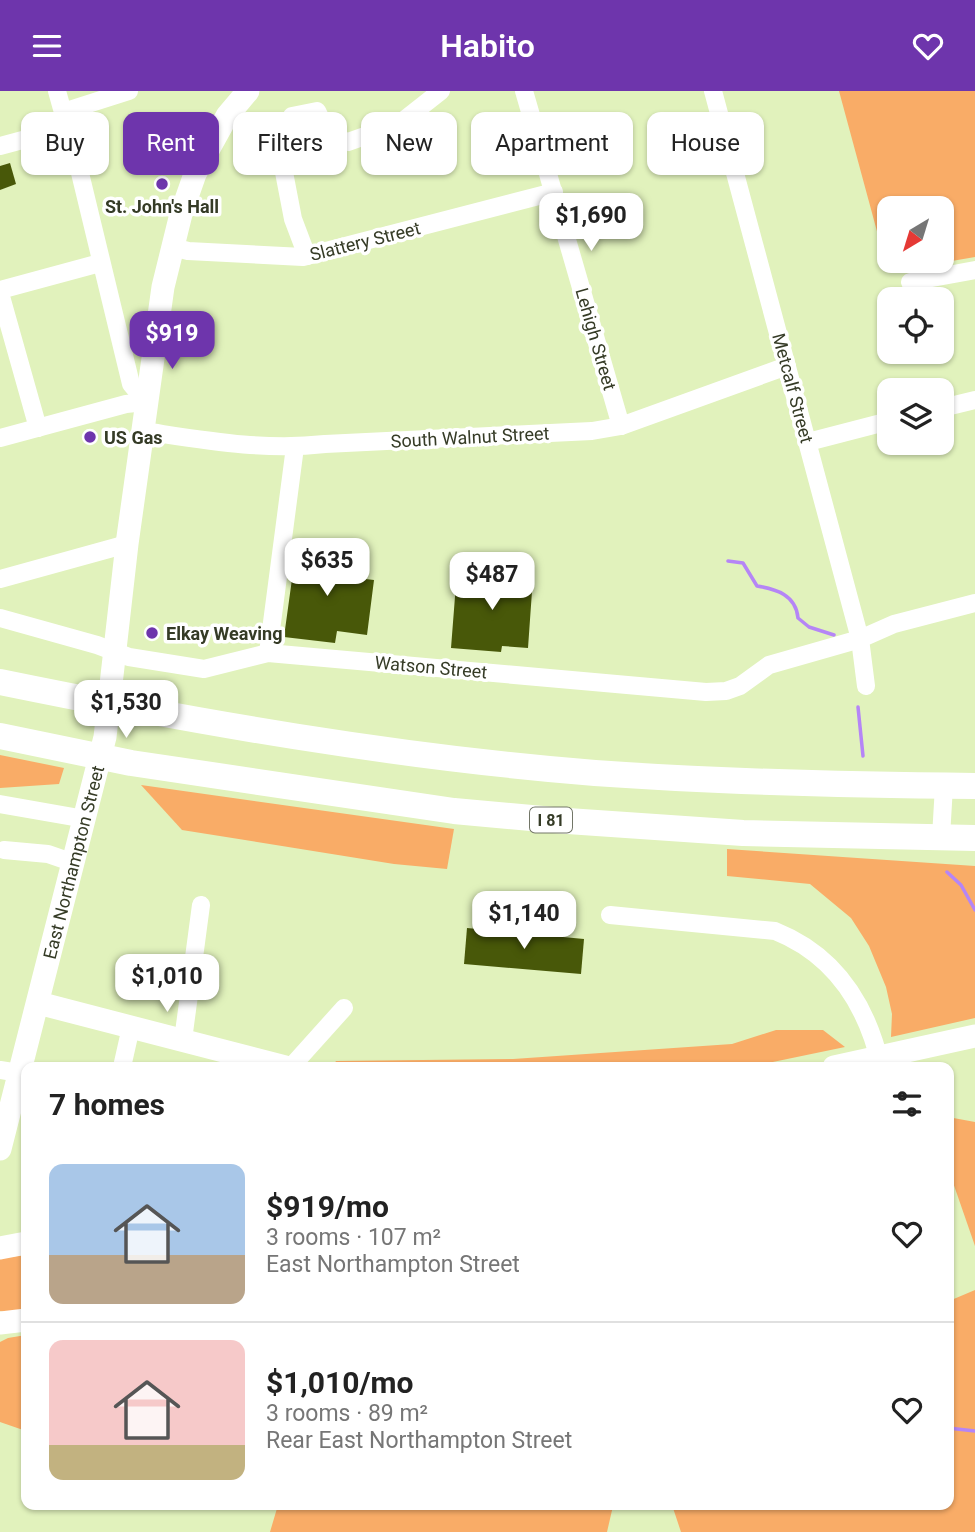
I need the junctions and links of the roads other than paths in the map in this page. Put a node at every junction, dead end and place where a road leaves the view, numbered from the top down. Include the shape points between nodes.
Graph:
1 (57, 91) edge
2 (129, 91) edge
3 (248, 91) edge
4 (441, 91) edge
5 (524, 91) edge
6 (713, 91) edge
7 (63, 112) edge
8 (83, 112) edge
9 (21, 138) edge
10 (0, 146) edge
11 (80, 175) edge
12 (554, 192) junction
13 (173, 247) junction
14 (307, 256) junction
15 (100, 263) junction
16 (975, 270) edge
17 (909, 282) dead end
18 (0, 292) edge
19 (787, 366) junction
20 (975, 400) edge
21 (146, 402) junction
22 (954, 405) edge
23 (877, 424) edge
24 (621, 426) junction
25 (38, 428) junction
26 (143, 432) junction
27 (0, 438) edge
28 (808, 442) junction
29 (295, 447) junction
30 (127, 544) junction
31 (0, 579) edge
32 (975, 603) edge
33 (0, 618) edge
34 (860, 639) junction
35 (114, 652) junction
36 (268, 653) junction
37 (0, 682) edge
38 (866, 686) dead end
39 (0, 736) edge
40 (944, 786) junction
41 (975, 786) edge
42 (0, 804) edge
43 (85, 819) junction
44 (941, 837) junction
45 (975, 838) edge
46 (4, 851) dead end
47 (74, 863) junction
48 (201, 905) dead end
49 (610, 915) dead end
50 (38, 1003) junction
51 (344, 1008) dead end
52 (131, 1027) junction
53 (975, 1036) edge
54 (183, 1040) junction
55 (123, 1062) edge
56 (264, 1062) edge
57 (295, 1062) edge
58 (880, 1062) edge
59 (884, 1062) edge
60 (9, 1071) edge
61 (0, 1149) edge
62 (21, 1244) edge
63 (0, 1248) edge
64 (21, 1321) edge
65 (0, 1323) edge

1 - 7 street
2 - 8 street
3 - 13 main road, East Northampton Street via 227,116 200,165
4 - 14 street via 399,124 348,142 329,137 317,111 292,116 278,141 293,219
5 - 12 street, Lehigh Street
6 - 19 street, Metcalf Street
9 - 10 street
11 - 15 street
12 - 14 street, Slattery Street
12 - 24 street, Lehigh Street
13 - 14 street, Slattery Street
13 - 21 main road, East Northampton Street via 155,327
15 - 18 street
15 - 21 street via 131,384
16 - 17 street
18 - 25 street
19 - 24 street, South Walnut Street
19 - 28 street, Metcalf Street
20 - 22 street
21 - 25 street
21 - 26 main road, East Northampton Street
23 - 28 street
24 - 29 street, South Walnut Street
25 - 27 street
26 - 29 street, South Walnut Street via 246,446
26 - 30 main road, East Northampton Street
28 - 34 street, Metcalf Street
29 - 36 street
30 - 31 street
30 - 35 main road, East Northampton Street
32 - 34 street, Watson Street via 894,624
33 - 35 street, Watson Street
34 - 36 street, Watson Street via 769,665 726,691 706,692
34 - 38 street, Metcalf Street
35 - 36 street, Watson Street via 204,669
35 - 43 main road, East Northampton Street via 105,737
37 - 40 highway via 136,709 468,760 594,773 803,785
39 - 44 highway, I 81 via 131,762 454,811 743,833
40 - 41 highway
40 - 44 street
42 - 43 street
43 - 47 main road, East Northampton Street
44 - 45 highway, I 81
46 - 47 street via 48,854
47 - 50 main road, East Northampton Street
48 - 54 street
49 - 58 street via 775,930 799,940 837,973 865,1017
50 - 52 main road
50 - 60 main road, East Northampton Street
51 - 57 street
52 - 54 main road
52 - 55 street
53 - 59 main road
54 - 56 main road
60 - 61 main road, East Northampton Street
62 - 63 main road
64 - 65 main road

